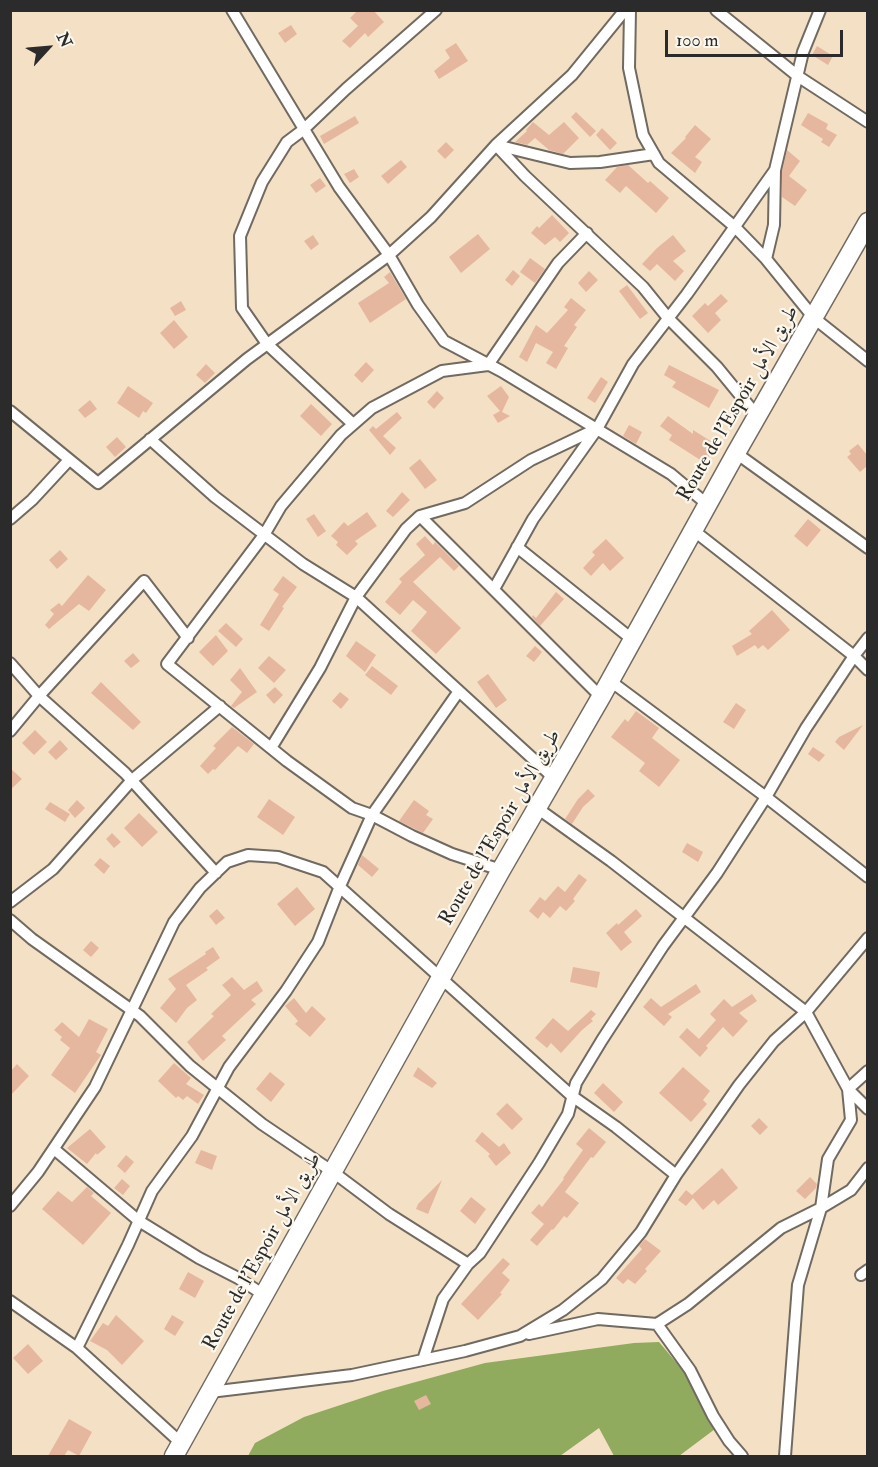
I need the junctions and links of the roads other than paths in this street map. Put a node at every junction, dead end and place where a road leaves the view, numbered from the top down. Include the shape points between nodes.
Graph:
1 (232, 10) edge
2 (436, 10) edge
3 (625, 10) edge
4 (630, 10) edge
5 (716, 10) edge
6 (820, 10) edge
7 (799, 77) junction
8 (867, 122) edge
9 (303, 130) junction
10 (496, 145) junction
11 (654, 154) junction
12 (775, 170) junction
13 (867, 222) edge
14 (735, 227) junction
15 (587, 232) junction
16 (389, 255) junction
17 (766, 259) junction
18 (668, 318) junction
19 (814, 318) junction
20 (267, 344) junction
21 (867, 361) edge
22 (488, 365) junction
23 (10, 411) edge
24 (758, 417) junction
25 (353, 424) junction
26 (597, 429) junction
27 (150, 439) junction
28 (735, 453) junction
29 (69, 460) junction
30 (708, 505) junction
31 (420, 516) junction
32 (10, 519) edge
33 (693, 530) junction
34 (264, 535) junction
35 (518, 547) junction
36 (867, 548) edge
37 (494, 589) junction
38 (356, 597) junction
39 (188, 638) junction
40 (867, 638) edge
41 (633, 640) junction
42 (854, 656) junction
43 (10, 663) edge
44 (867, 670) edge
45 (605, 688) junction
46 (459, 691) junction
47 (39, 696) junction
48 (220, 706) junction
49 (10, 731) edge
50 (271, 748) junction
51 (554, 778) junction
52 (132, 780) junction
53 (766, 797) junction
54 (537, 808) junction
55 (372, 815) junction
56 (501, 870) junction
57 (216, 873) junction
58 (867, 877) edge
59 (340, 886) junction
60 (10, 902) edge
61 (684, 917) junction
62 (10, 920) edge
63 (867, 938) edge
64 (441, 979) junction
65 (131, 1010) junction
66 (806, 1012) junction
67 (867, 1071) edge
68 (218, 1089) junction
69 (848, 1089) junction
70 (572, 1096) junction
71 (867, 1109) edge
72 (54, 1149) junction
73 (867, 1168) edge
74 (333, 1172) junction
75 (676, 1175) junction
76 (10, 1206) edge
77 (821, 1208) junction
78 (139, 1221) junction
79 (468, 1264) junction
80 (264, 1295) junction
81 (10, 1301) edge
82 (657, 1324) junction
83 (520, 1336) junction
84 (77, 1348) junction
85 (423, 1360) junction
86 (210, 1392) junction
87 (178, 1450) edge
88 (742, 1456) edge
89 (785, 1456) edge

1 - 9 street
2 - 9 street
3 - 10 street via 572,75
4 - 11 street via 629,68 643,135
5 - 7 street
6 - 7 street via 803,52
7 - 8 street
7 - 12 street
9 - 16 street
9 - 20 street via 287,142 262,182 240,236 242,308
10 - 11 street via 570,163
10 - 15 street
10 - 16 street via 431,217
11 - 14 street via 659,163
12 - 14 street
12 - 17 street via 774,225
13 - 19 highway, Route de l’Espoir طريق الأمل
14 - 17 street
14 - 18 street
15 - 18 street via 643,287
15 - 22 street via 558,263
16 - 20 street
16 - 22 street via 444,341
17 - 19 street
18 - 24 street via 717,367
18 - 26 street via 633,364
19 - 21 street
19 - 24 highway, Route de l’Espoir طريق الأمل
20 - 25 street
20 - 27 street
22 - 25 street via 442,371 372,408
22 - 26 street
23 - 29 street
24 - 28 highway, Route de l’Espoir طريق الأمل
25 - 34 street via 281,506
26 - 30 street via 671,474
26 - 31 street via 531,460 465,503
26 - 35 street via 533,519
27 - 29 street via 98,483
27 - 34 street
28 - 30 highway, Route de l’Espoir طريق الأمل
28 - 36 street
29 - 32 street
30 - 33 highway, Route de l’Espoir طريق الأمل
31 - 37 street
31 - 38 street
33 - 41 highway, Route de l’Espoir طريق الأمل
33 - 42 street
34 - 38 street
34 - 39 street
35 - 37 street
35 - 41 street
37 - 45 street
38 - 46 street
38 - 50 street via 320,668
39 - 47 street via 144,581
39 - 48 street via 167,664
40 - 42 street
41 - 45 highway, Route de l’Espoir طريق الأمل
42 - 44 street
42 - 53 street
43 - 47 street
45 - 51 highway, Route de l’Espoir طريق الأمل
45 - 53 street
46 - 51 street
46 - 55 street
47 - 49 street
47 - 52 street
48 - 50 street
48 - 52 street
50 - 55 street via 352,808
51 - 54 highway, Route de l’Espoir طريق الأمل
52 - 57 street
52 - 60 street via 53,869
53 - 58 street
53 - 61 street
54 - 56 highway, Route de l’Espoir طريق الأمل
54 - 61 street
55 - 56 street via 452,854
55 - 59 street
56 - 64 highway, Route de l’Espoir طريق الأمل
57 - 59 street via 227,862 248,855 278,857 323,872
57 - 65 street via 174,922
59 - 64 street
59 - 68 street via 318,942 229,1066
61 - 66 street
61 - 70 street via 602,1040
62 - 65 street
63 - 66 street
64 - 70 street
64 - 74 highway, Route de l’Espoir طريق الأمل
65 - 68 street
65 - 72 street via 95,1087
66 - 69 street
66 - 75 street via 774,1041 746,1076
67 - 69 street
68 - 74 street
68 - 78 street via 192,1136 152,1191
69 - 71 street
69 - 77 street via 850,1120 828,1159
70 - 75 street
70 - 79 street via 568,1114 540,1163 480,1253
72 - 76 street
72 - 78 street
73 - 77 street via 851,1190
74 - 79 street via 389,1214
74 - 80 highway, Route de l’Espoir طريق الأمل
75 - 83 street via 641,1232 602,1279 563,1310
77 - 82 street via 781,1228 688,1304
77 - 89 street via 798,1285
78 - 80 street
78 - 84 street
79 - 85 street via 443,1299
80 - 86 highway, Route de l’Espoir طريق الأمل
81 - 84 street
82 - 83 street via 598,1319
82 - 88 street
83 - 85 street
84 - 87 street
85 - 86 street via 352,1375
86 - 87 highway, Route de l’Espoir طريق الأمل

